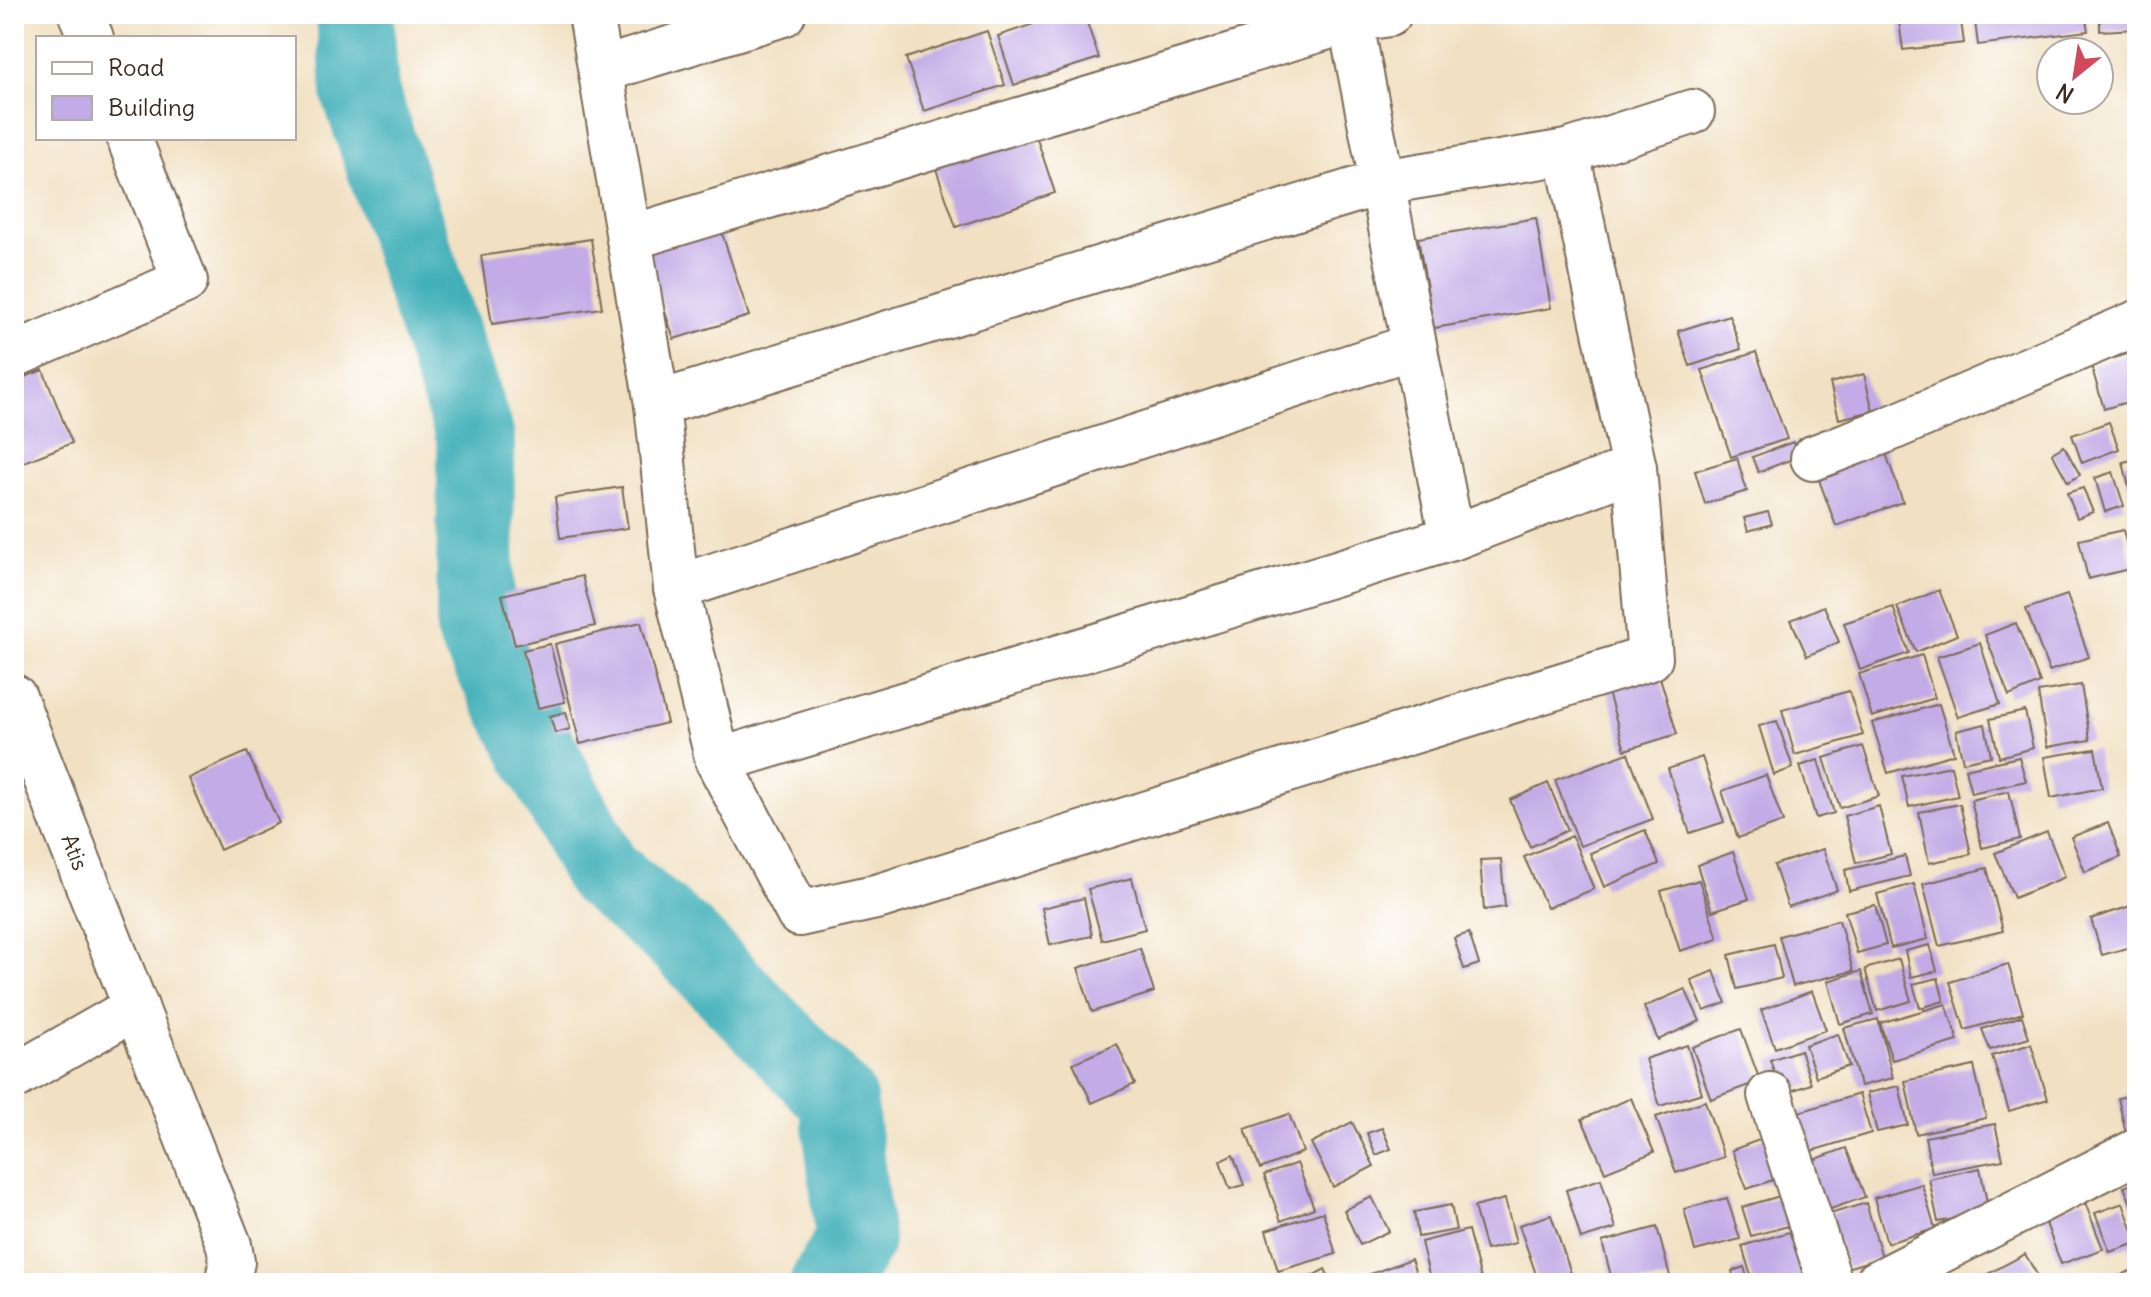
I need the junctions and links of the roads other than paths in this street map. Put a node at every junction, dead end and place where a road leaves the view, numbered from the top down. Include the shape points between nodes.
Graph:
1 (81, 14) edge
2 (591, 14) edge
3 (783, 14) edge
4 (1363, 16) edge
5 (90, 36) edge
6 (601, 70) junction
7 (1692, 112) dead end
8 (130, 140) edge
9 (1567, 152) junction
10 (1382, 182) junction
11 (629, 238) junction
12 (2137, 323) edge
13 (1414, 346) junction
14 (14, 355) edge
15 (657, 404) junction
16 (1813, 458) dead end
17 (1634, 468) junction
18 (1452, 538) junction
19 (676, 588) junction
20 (14, 697) edge
21 (718, 761) junction
22 (136, 1007) junction
23 (14, 1077) edge
24 (1770, 1095) dead end
25 (2137, 1151) edge
26 (227, 1283) edge
27 (1830, 1283) edge
28 (1877, 1283) edge

1 - 5 street
2 - 6 street
3 - 6 street
4 - 10 street
4 - 11 street
6 - 11 street
7 - 9 street
8 - 14 street via 185,281
9 - 10 street
9 - 17 street
10 - 13 street
10 - 15 street
11 - 15 street
12 - 16 street
13 - 18 street
13 - 19 street
15 - 19 street
17 - 18 street
17 - 21 street via 1650,658 880,896 799,914
18 - 21 street
19 - 21 street
20 - 22 street, Atis
22 - 23 street
22 - 26 street, Atis via 229,1245
24 - 27 street
25 - 28 street

